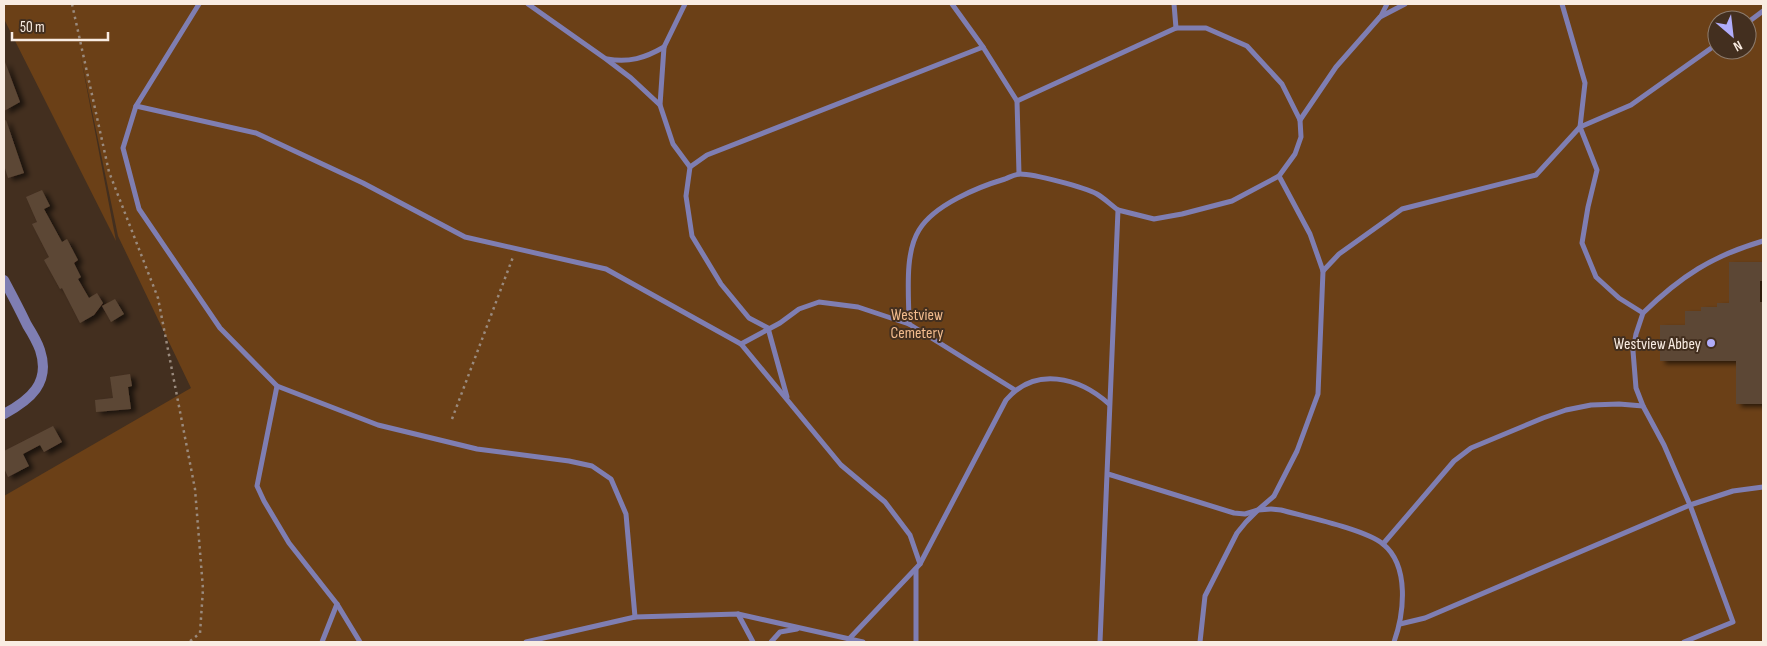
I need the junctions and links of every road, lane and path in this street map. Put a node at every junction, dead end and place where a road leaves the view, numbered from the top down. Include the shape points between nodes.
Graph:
1 (72, 4) edge
2 (199, 4) edge
3 (528, 4) edge
4 (686, 4) edge
5 (952, 4) edge
6 (1174, 4) edge
7 (1387, 4) edge
8 (1405, 4) edge
9 (1562, 4) edge
10 (1380, 17) junction
11 (1176, 28) junction
12 (664, 47) junction
13 (983, 47) junction
14 (1707, 51) edge
15 (606, 59) junction
16 (1017, 102) junction
17 (660, 105) junction
18 (136, 106) junction
19 (1300, 120) junction
20 (1580, 127) junction
21 (690, 167) junction
22 (1019, 174) junction
23 (1279, 176) junction
24 (1118, 210) junction
25 (1763, 241) edge
26 (517, 249) junction
27 (1324, 271) junction
28 (4, 280) edge
29 (1643, 313) junction
30 (909, 324) junction
31 (768, 328) junction
32 (742, 344) junction
33 (277, 386) junction
34 (1015, 390) junction
35 (788, 401) junction
36 (1109, 404) junction
37 (1643, 406) junction
38 (4, 414) edge
39 (452, 419) dead end
40 (1108, 474) junction
41 (1763, 487) edge
42 (1690, 505) junction
43 (1258, 510) junction
44 (1384, 544) junction
45 (920, 564) junction
46 (916, 569) junction
47 (337, 604) junction
48 (738, 614) junction
49 (635, 617) junction
50 (1400, 624) junction
51 (800, 628) junction
52 (849, 639) junction
53 (189, 642) edge
54 (322, 642) edge
55 (360, 642) edge
56 (526, 642) edge
57 (753, 642) edge
58 (771, 642) edge
59 (863, 642) edge
60 (916, 642) edge
61 (1100, 642) edge
62 (1200, 642) edge
63 (1394, 642) edge
64 (1684, 642) edge

1 - 53 path via 109,172 158,298 193,479 203,589 200,633
2 - 18 lane
3 - 15 lane
4 - 12 lane
5 - 13 lane
6 - 11 lane
7 - 10 lane
8 - 10 lane
9 - 20 lane via 1585,83
10 - 19 lane via 1336,67
11 - 16 lane
11 - 19 lane via 1206,28 1247,46 1282,84
12 - 15 lane via 632,61
12 - 17 lane
13 - 16 lane
13 - 21 lane via 707,155
14 - 20 lane via 1631,104
15 - 17 lane
16 - 22 lane
17 - 21 lane via 673,144
18 - 26 lane via 256,133 363,183 465,237
18 - 33 lane via 123,148 139,209 220,328
19 - 23 lane via 1301,137 1296,154
20 - 27 lane via 1536,175 1402,209 1339,254
20 - 29 lane via 1597,170 1582,243 1596,277 1619,298
21 - 31 lane via 686,196 692,236 721,284 749,318
22 - 24 lane via 1059,181 1096,194
22 - 30 lane via 958,197 927,219 918,231 908,275
23 - 24 lane via 1232,201 1182,214 1154,219
23 - 27 lane via 1310,234
24 - 36 lane
25 - 29 lane via 1705,263
26 - 32 lane via 606,269
26 - 39 path
27 - 43 lane via 1318,394 1283,480 1274,496
28 - 38 street via 40,349 43,362 38,387 19,406
29 - 37 lane via 1633,351 1636,388
30 - 31 lane via 858,307 819,302 799,309
30 - 34 lane
31 - 32 lane
31 - 35 lane
32 - 35 lane
33 - 47 lane via 257,486 289,543
33 - 49 lane via 378,425 477,450 592,466 611,479 626,514
34 - 36 lane via 1046,378 1061,379 1098,394
34 - 45 lane via 1006,400
35 - 45 lane via 841,466 885,502 910,535
36 - 40 lane
37 - 42 lane
37 - 44 lane via 1591,405 1566,410 1472,448 1454,461
40 - 43 lane via 1234,513
40 - 61 lane
41 - 42 lane via 1733,491
42 - 50 lane via 1425,618
42 - 64 lane via 1733,622
43 - 44 lane via 1280,510 1318,520
43 - 62 lane via 1237,533 1205,596
44 - 50 lane via 1393,556 1402,586
45 - 46 lane
46 - 52 lane
46 - 60 lane
47 - 54 lane
47 - 55 lane
48 - 49 lane
48 - 51 lane
48 - 57 lane
49 - 56 lane
50 - 63 lane
51 - 52 lane
51 - 58 lane via 780,632
52 - 59 lane

